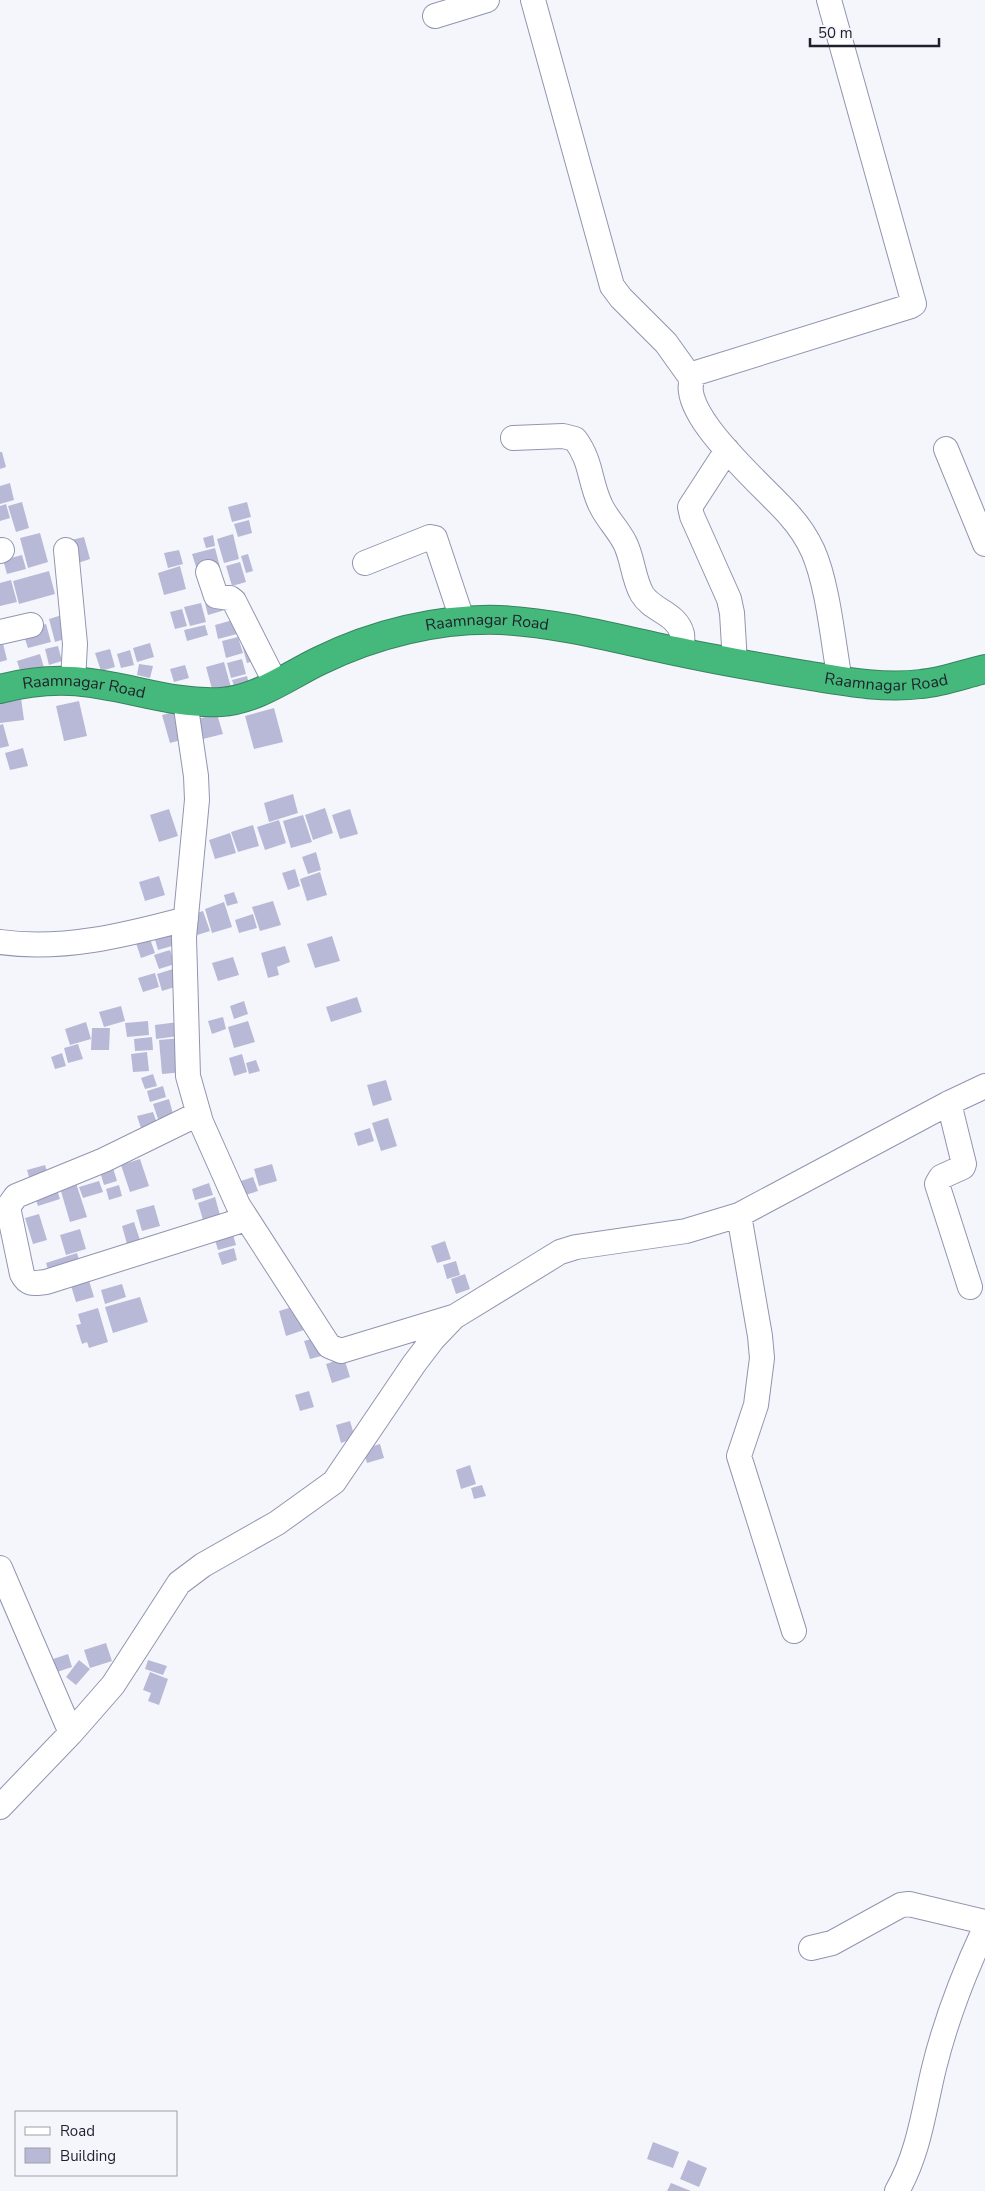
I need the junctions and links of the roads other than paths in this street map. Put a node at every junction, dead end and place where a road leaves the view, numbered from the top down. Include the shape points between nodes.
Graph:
1 (487, 0) edge
2 (533, 0) edge
3 (829, 0) edge
4 (435, 16) dead end
5 (691, 378) junction
6 (513, 438) dead end
7 (946, 449) dead end
8 (727, 450) junction
9 (985, 544) edge
10 (66, 550) dead end
11 (365, 563) dead end
12 (208, 572) dead end
13 (463, 622) junction
14 (31, 625) dead end
15 (0, 632) edge
16 (682, 653) junction
17 (735, 663) junction
18 (985, 669) edge
19 (840, 680) junction
20 (73, 681) junction
21 (276, 684) junction
22 (0, 689) edge
23 (185, 701) junction
24 (186, 919) junction
25 (0, 942) edge
26 (985, 1086) edge
27 (949, 1103) junction
28 (198, 1114) junction
29 (739, 1215) junction
30 (246, 1219) junction
31 (970, 1287) dead end
32 (454, 1317) junction
33 (0, 1568) edge
34 (794, 1631) dead end
35 (71, 1733) junction
36 (0, 1807) edge
37 (985, 1922) edge
38 (985, 1928) edge
39 (811, 1948) dead end
40 (898, 2191) edge

1 - 4 street
2 - 5 street via 610,280 621,298 666,342
3 - 5 street via 914,304 696,372
5 - 8 street via 691,396 699,414
6 - 16 street via 563,436 575,439 587,458 600,505 626,545 636,581 644,596 679,625
7 - 9 street
8 - 17 street via 690,506 729,599
8 - 19 street via 790,516 813,551 821,575
10 - 20 street via 75,644
11 - 13 street via 430,537 435,538
12 - 21 street via 216,596 234,601
13 - 16 highway, Raamnagar Road via 501,620 546,626 595,633
13 - 21 highway, Raamnagar Road via 426,626 359,644 320,660
14 - 15 street
16 - 17 highway, Raamnagar Road
17 - 19 highway, Raamnagar Road
18 - 19 highway, Raamnagar Road via 921,684 890,686
20 - 22 highway, Raamnagar Road via 45,681
20 - 23 highway, Raamnagar Road
21 - 23 highway, Raamnagar Road via 223,702
23 - 24 street via 197,800
24 - 25 street via 97,939 57,943
24 - 28 street via 186,1052 188,1076
26 - 27 street
27 - 29 street
27 - 31 street via 964,1164 941,1177 937,1184
28 - 30 street
28 - 30 street via 104,1160 16,1196 8,1207 22,1274 31,1284 46,1282
29 - 32 street via 686,1231 560,1252
29 - 34 street via 762,1358 756,1405 739,1456
30 - 32 street via 329,1346 341,1351
32 - 35 street via 414,1364 334,1482 277,1523 203,1564 179,1583 113,1685
33 - 35 street
35 - 36 street
37 - 39 street via 909,1904 901,1905 832,1944
38 - 40 street via 956,1996 934,2066 914,2157

